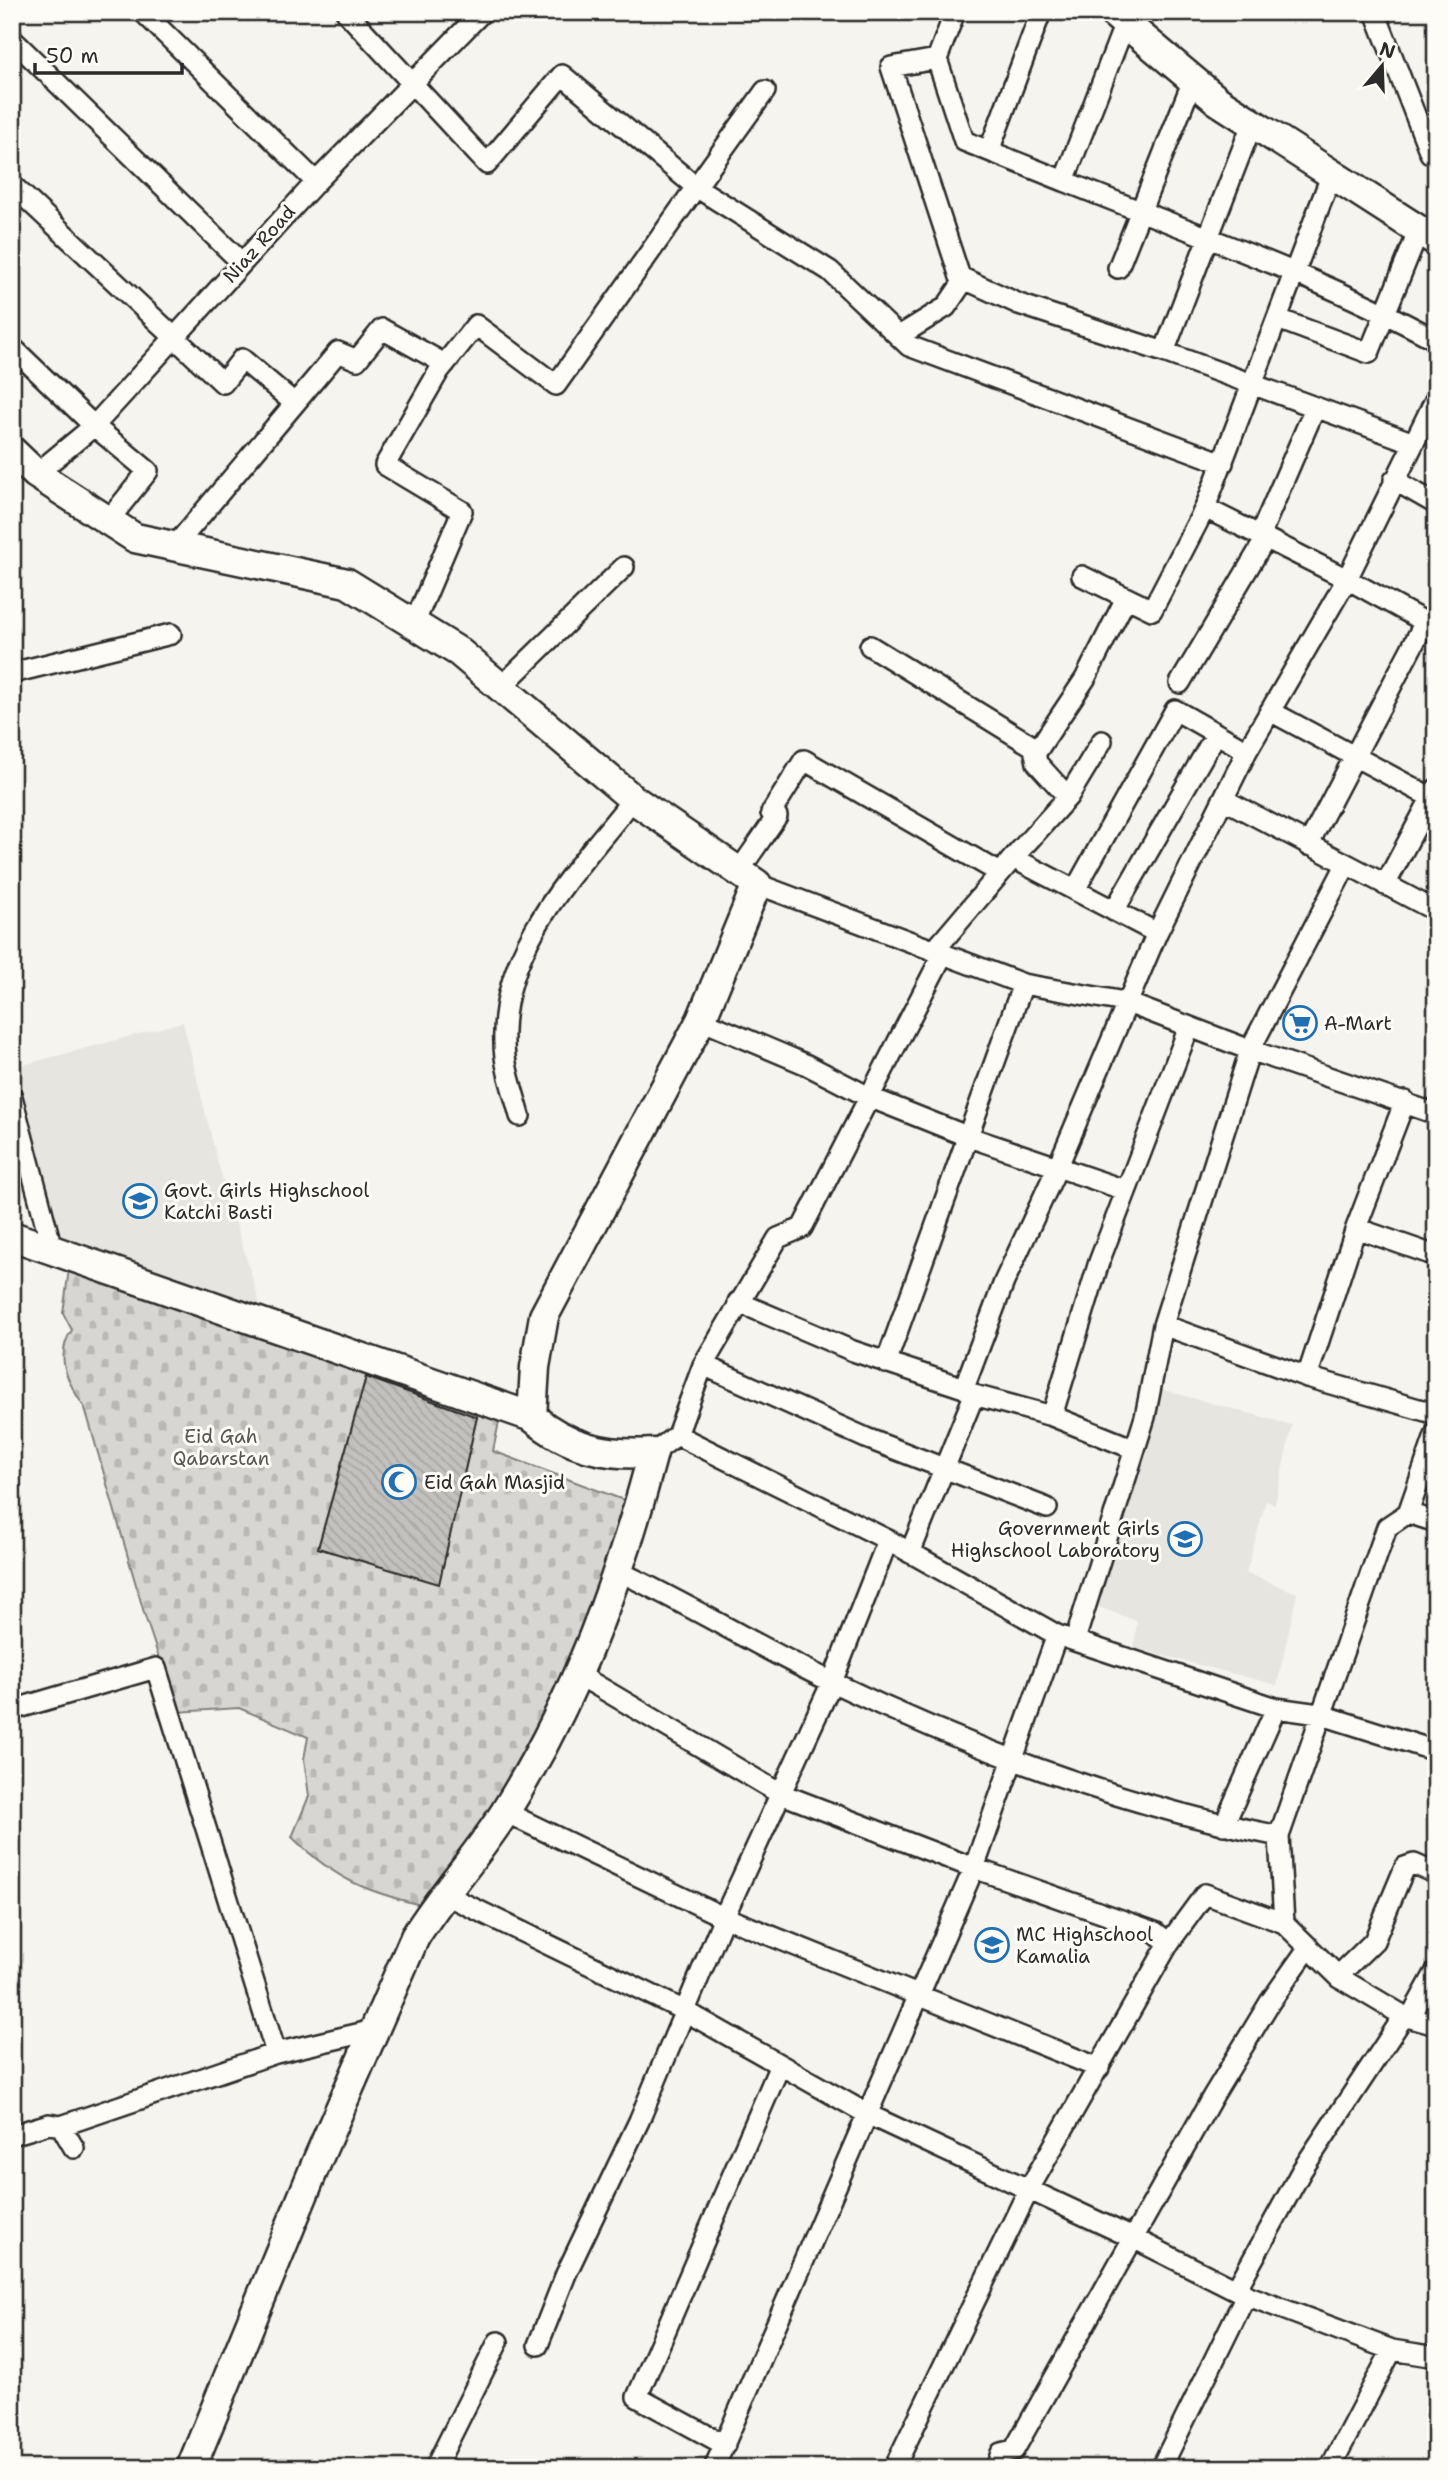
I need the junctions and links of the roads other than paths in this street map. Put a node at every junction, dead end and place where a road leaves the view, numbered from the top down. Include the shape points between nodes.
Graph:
1 (143, 12) edge
2 (346, 12) edge
3 (482, 12) edge
4 (956, 12) edge
5 (1041, 12) edge
6 (1375, 12) edge
7 (1120, 16) edge
8 (12, 39) edge
9 (937, 59) junction
10 (1193, 80) junction
11 (413, 84) junction
12 (765, 91) dead end
13 (1252, 124) junction
14 (989, 151) junction
15 (1430, 153) dead end
16 (1331, 176) junction
17 (1064, 181) junction
18 (316, 182) junction
19 (12, 186) edge
20 (696, 187) junction
21 (1140, 212) junction
22 (1427, 235) edge
23 (1209, 236) junction
24 (242, 263) junction
25 (1118, 268) dead end
26 (1296, 271) junction
27 (965, 279) junction
28 (1386, 313) junction
29 (1278, 319) junction
30 (899, 336) junction
31 (177, 338) junction
32 (1436, 340) edge
33 (12, 347) edge
34 (1164, 352) junction
35 (444, 364) junction
36 (1253, 385) junction
37 (1436, 398) edge
38 (293, 402) junction
39 (1315, 408) junction
40 (94, 426) junction
41 (1412, 442) junction
42 (12, 451) edge
43 (1223, 463) junction
44 (36, 474) junction
45 (1394, 480) junction
46 (1436, 504) edge
47 (1205, 508) junction
48 (108, 521) junction
49 (1263, 537) junction
50 (175, 546) junction
51 (624, 567) dead end
52 (1082, 576) dead end
53 (1347, 579) junction
54 (1126, 598) junction
55 (414, 624) junction
56 (1431, 625) edge
57 (171, 634) dead end
58 (870, 646) dead end
59 (12, 673) edge
60 (1180, 683) dead end
61 (501, 687) junction
62 (1270, 711) junction
63 (1216, 733) junction
64 (1102, 741) dead end
65 (1247, 751) junction
66 (1035, 754) junction
67 (1355, 756) junction
68 (1434, 795) edge
69 (1068, 797) junction
70 (633, 799) junction
71 (1223, 799) junction
72 (1308, 845) junction
73 (1013, 858) junction
74 (1346, 865) junction
75 (1000, 873) junction
76 (748, 878) junction
77 (1385, 885) junction
78 (1075, 890) junction
79 (1114, 911) junction
80 (1436, 911) edge
81 (1157, 933) junction
82 (939, 952) junction
83 (1023, 984) junction
84 (1125, 1002) junction
85 (701, 1020) junction
86 (1189, 1027) junction
87 (1250, 1050) junction
88 (12, 1097) edge
89 (869, 1097) junction
90 (1405, 1101) junction
91 (1436, 1114) edge
92 (520, 1116) dead end
93 (969, 1137) junction
94 (1058, 1166) junction
95 (1125, 1190) junction
96 (1356, 1228) junction
97 (12, 1236) edge
98 (53, 1252) junction
99 (1436, 1256) edge
100 (738, 1302) junction
101 (1163, 1325) junction
102 (886, 1363) junction
103 (703, 1364) junction
104 (1307, 1377) junction
105 (969, 1391) junction
106 (1436, 1414) edge
107 (1052, 1416) junction
108 (532, 1417) junction
109 (1436, 1433) edge
110 (677, 1435) junction
111 (1134, 1449) junction
112 (653, 1453) junction
113 (945, 1469) junction
114 (1047, 1508) dead end
115 (1408, 1513) junction
116 (1436, 1522) edge
117 (888, 1540) junction
118 (910, 1553) junction
119 (620, 1572) junction
120 (1066, 1638) junction
121 (579, 1675) junction
122 (832, 1682) junction
123 (1276, 1708) junction
124 (12, 1710) edge
125 (1319, 1714) junction
126 (1436, 1751) edge
127 (1014, 1762) junction
128 (779, 1794) junction
129 (505, 1812) junction
130 (1224, 1825) junction
131 (1279, 1836) junction
132 (1436, 1865) edge
133 (974, 1868) junction
134 (444, 1894) junction
135 (724, 1917) junction
136 (1284, 1923) junction
137 (1169, 1944) junction
138 (1309, 1947) junction
139 (1436, 1971) edge
140 (1338, 1976) junction
141 (919, 1996) junction
142 (685, 2011) junction
143 (1407, 2017) junction
144 (1436, 2025) edge
145 (374, 2030) junction
146 (276, 2053) junction
147 (780, 2065) junction
148 (1099, 2067) junction
149 (869, 2115) junction
150 (61, 2126) junction
151 (12, 2135) edge
152 (74, 2148) dead end
153 (1030, 2189) junction
154 (1135, 2239) junction
155 (1241, 2292) junction
156 (498, 2342) dead end
157 (538, 2345) dead end
158 (1392, 2350) junction
159 (1436, 2357) edge
160 (725, 2445) junction
161 (191, 2468) edge
162 (435, 2468) edge
163 (714, 2468) edge
164 (894, 2468) edge
165 (996, 2468) edge
166 (1161, 2468) edge
167 (1329, 2468) edge

1 - 18 street
2 - 11 street
3 - 11 street, Niaz Road
4 - 9 street
5 - 14 street
6 - 15 street
7 - 10 street
7 - 17 street
8 - 24 street
9 - 14 street via 964,141
9 - 27 street via 891,68 960,277
10 - 13 street
10 - 21 street
11 - 18 street, Niaz Road
11 - 20 street via 487,164 562,75
12 - 20 street
13 - 16 street
13 - 23 street
14 - 17 street
16 - 22 street
16 - 26 street
17 - 21 street
18 - 24 street, Niaz Road
19 - 31 street
20 - 30 street via 830,271
20 - 35 street via 556,385 476,325
21 - 23 street
21 - 25 street
22 - 28 street
23 - 26 street
23 - 34 street
24 - 31 street, Niaz Road
26 - 28 street
26 - 29 street
27 - 30 street via 946,307
27 - 34 street via 1019,304
28 - 29 street via 1369,352
28 - 32 street
29 - 36 street
30 - 43 street via 909,346 972,372
31 - 38 street via 223,383 242,359
31 - 40 street, Niaz Road
33 - 40 street
34 - 36 street
35 - 38 street via 382,329 357,360 338,352
35 - 55 street via 385,465 462,511
36 - 39 street
36 - 43 street
37 - 41 street
38 - 50 street
39 - 41 street
39 - 49 street
40 - 44 street, Niaz Road
40 - 48 street via 148,471
41 - 45 street
42 - 44 street
43 - 47 street
44 - 48 street
45 - 46 street
45 - 53 street
47 - 49 street
47 - 54 street via 1152,610
48 - 50 street via 135,538
49 - 53 street
49 - 60 street
50 - 55 street via 347,583
51 - 61 street
52 - 54 street
53 - 56 street
53 - 62 street
54 - 66 street via 1085,679
55 - 61 street via 459,652
56 - 67 street
57 - 59 street
58 - 66 street via 1034,747
61 - 70 street
62 - 65 street
62 - 67 street
63 - 65 street
63 - 78 street via 1175,710
63 - 79 street
64 - 69 street
65 - 71 street
66 - 69 street via 1037,764
67 - 68 street
67 - 72 street
68 - 77 street
69 - 73 street
70 - 76 street
70 - 92 street via 545,911 512,977 504,1044
71 - 72 street
71 - 81 street
72 - 74 street
73 - 75 street
73 - 78 street
74 - 77 street
74 - 87 street
75 - 76 street via 804,760 771,813 777,816
75 - 82 street
76 - 82 street
76 - 85 street
77 - 80 street
78 - 79 street
79 - 81 street
81 - 84 street
82 - 83 street
82 - 89 street
83 - 84 street
83 - 93 street
84 - 86 street
84 - 94 street
85 - 89 street
85 - 108 street via 544,1316
86 - 87 street
86 - 95 street
87 - 90 street
87 - 101 street
88 - 98 street
89 - 93 street
89 - 100 street via 802,1228 778,1238
90 - 91 street
90 - 96 street
93 - 94 street
93 - 102 street
94 - 95 street
94 - 105 street via 1004,1282
95 - 107 street via 1083,1308
96 - 99 street
96 - 104 street
97 - 98 street
98 - 108 street
100 - 102 street
100 - 103 street
101 - 104 street
101 - 111 street
102 - 105 street
103 - 110 street
103 - 113 street
104 - 106 street
105 - 107 street
105 - 113 street
107 - 111 street
108 - 112 street via 554,1436 586,1448
109 - 115 street
110 - 112 street
110 - 117 street
111 - 120 street via 1100,1568
112 - 119 street
113 - 114 street
113 - 118 street
115 - 116 street
115 - 125 street via 1387,1527
117 - 118 street
117 - 122 street
118 - 120 street
119 - 121 street
119 - 122 street
120 - 123 street
120 - 127 street
121 - 128 street
121 - 129 street
122 - 127 street
122 - 128 street
123 - 125 street
123 - 130 street
124 - 146 street via 156,1668
125 - 126 street
125 - 131 street
127 - 130 street
127 - 133 street
128 - 133 street
128 - 135 street
129 - 134 street
129 - 135 street
130 - 131 street
131 - 136 street
132 - 140 street via 1432,1872 1414,1864 1405,1867 1374,1941
133 - 137 street via 1155,1932
133 - 141 street
134 - 142 street
134 - 145 street via 415,1937
135 - 141 street
135 - 142 street
136 - 137 street via 1205,1894
136 - 138 street
137 - 148 street
138 - 140 street
138 - 154 street via 1213,2096
139 - 143 street
140 - 143 street
141 - 148 street
141 - 149 street
142 - 147 street
142 - 157 street
143 - 144 street
143 - 155 street via 1301,2170
145 - 146 street
145 - 161 street
146 - 150 street
147 - 149 street
147 - 160 street via 637,2397
148 - 153 street
149 - 153 street
149 - 160 street
150 - 151 street via 49,2124
150 - 152 street
153 - 154 street
153 - 164 street
154 - 155 street
154 - 165 street via 1014,2450 1001,2454
155 - 158 street
155 - 166 street
156 - 162 street
158 - 159 street
158 - 167 street
160 - 163 street

